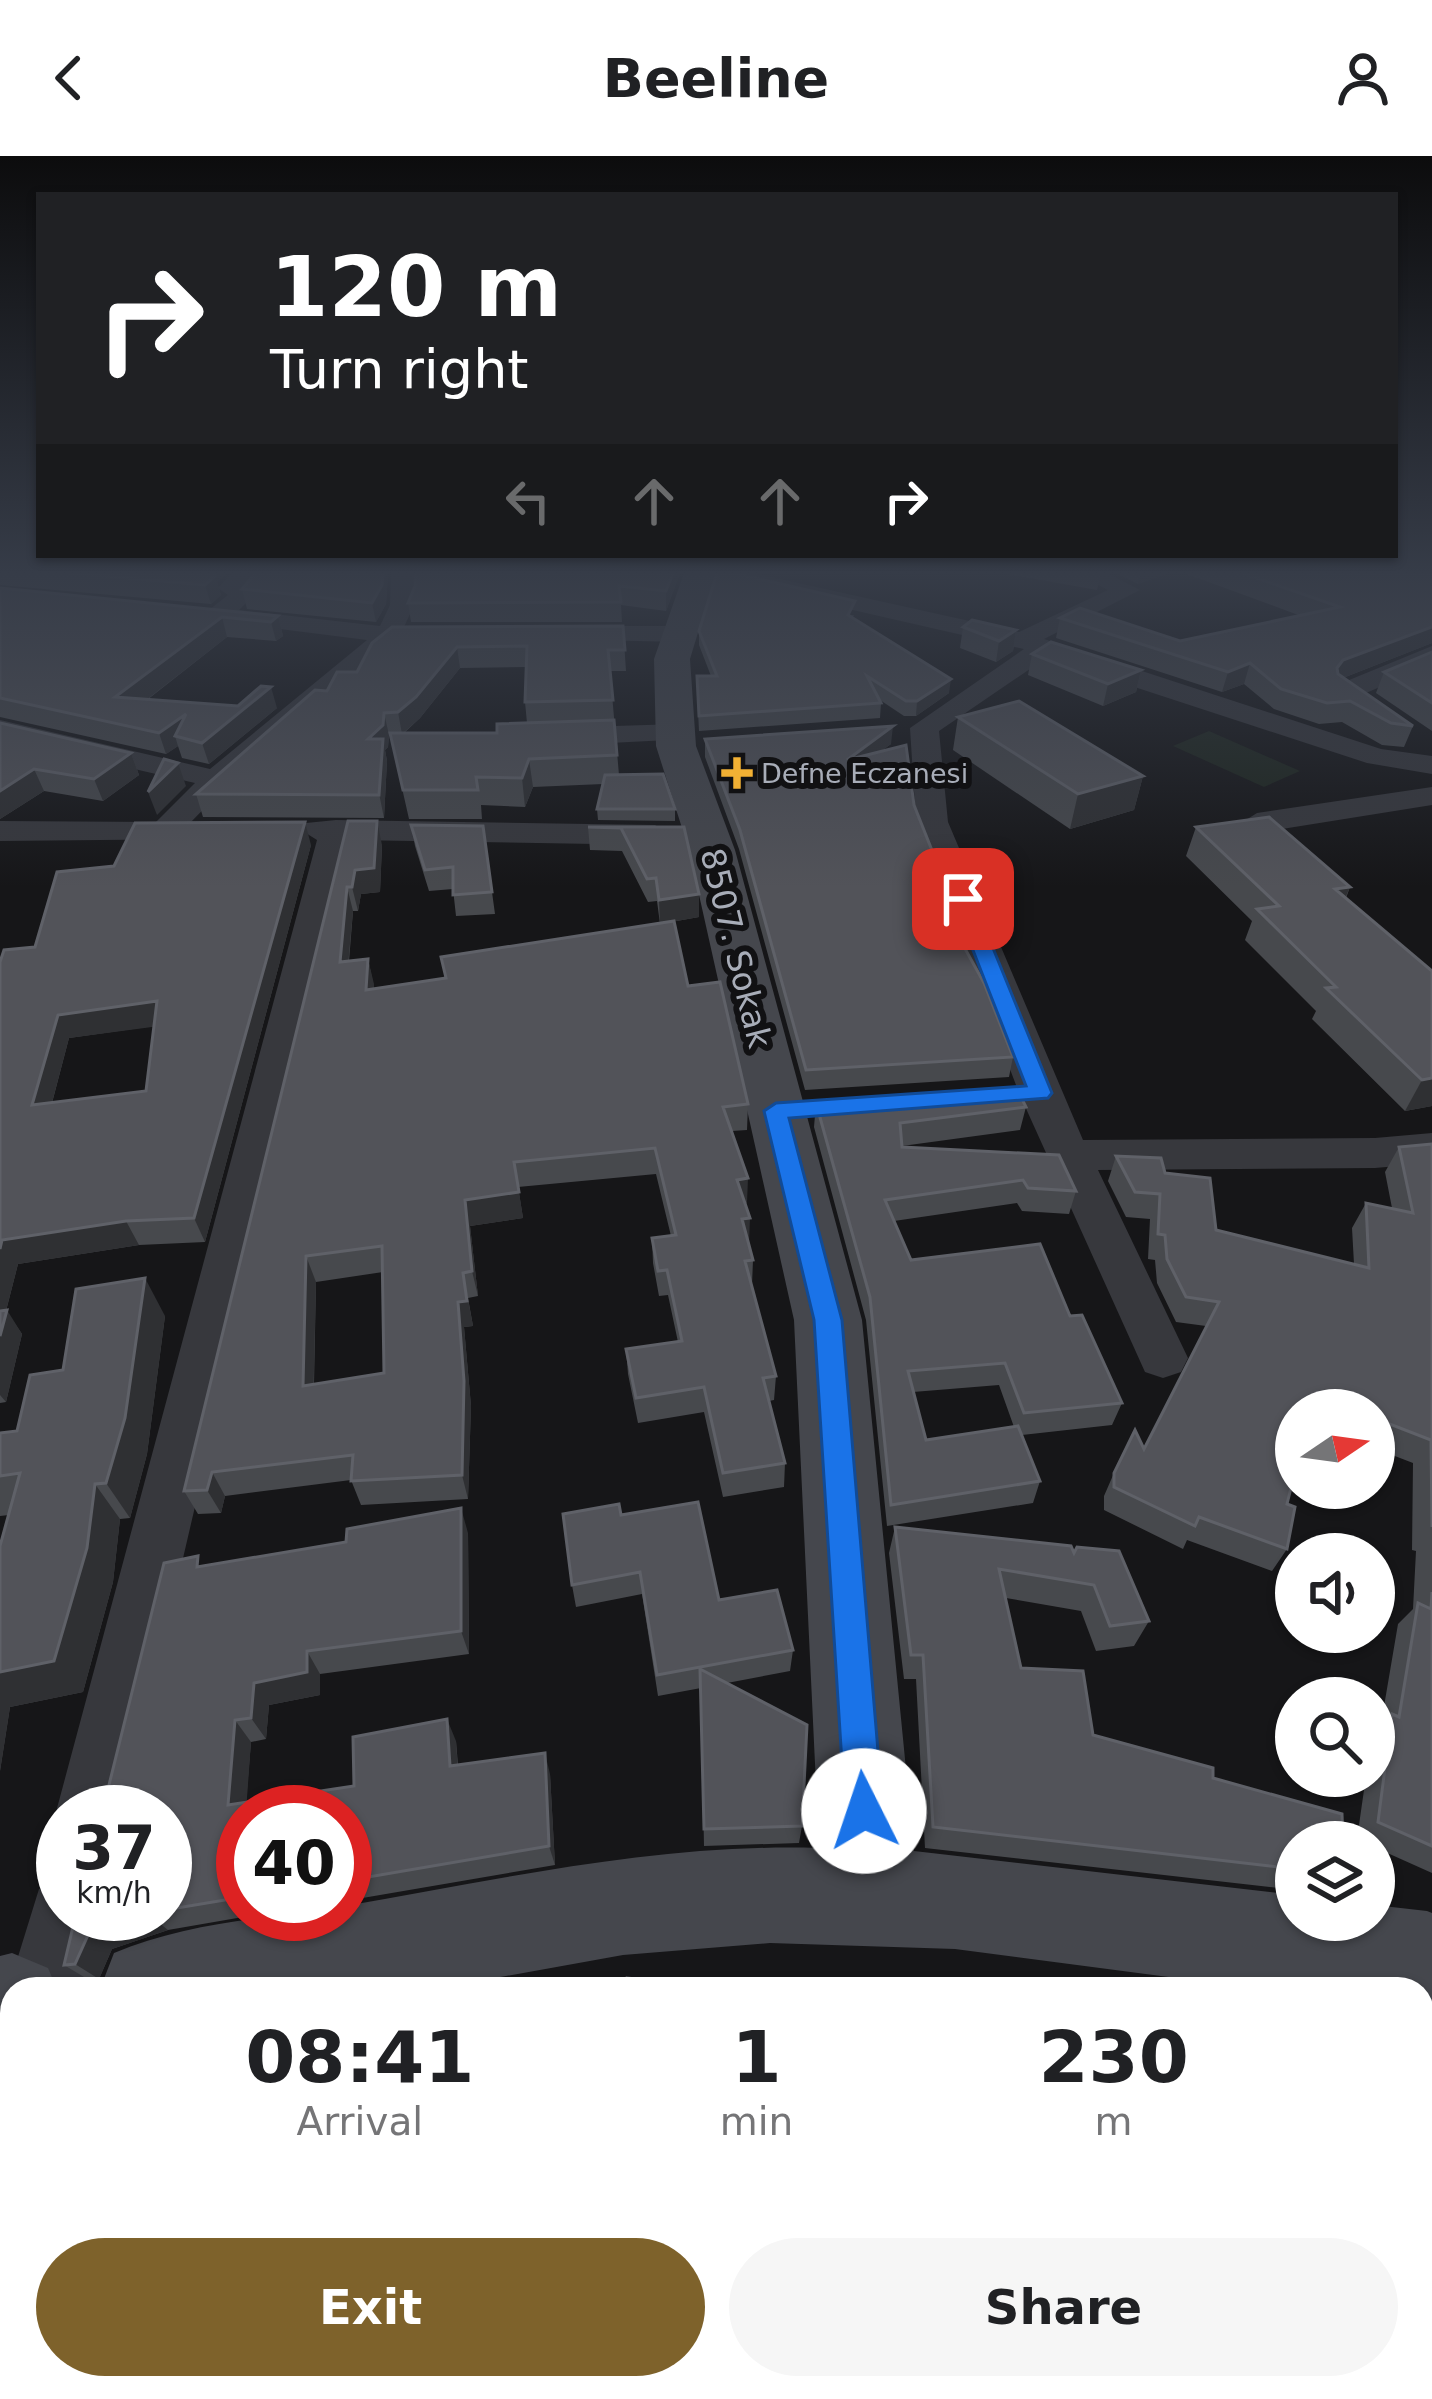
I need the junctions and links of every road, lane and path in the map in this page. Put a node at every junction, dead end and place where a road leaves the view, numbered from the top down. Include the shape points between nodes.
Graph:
1 (337, 678) edge
2 (675, 678) edge
3 (982, 678) edge
4 (1136, 678) edge
5 (1378, 678) edge
6 (1381, 714) edge
7 (0, 729) edge
8 (512, 738) edge
9 (684, 741) junction
10 (1432, 765) edge
11 (216, 779) junction
12 (1432, 796) edge
13 (0, 831) edge
14 (218, 832) edge
15 (163, 833) junction
16 (708, 836) junction
17 (1309, 869) edge
18 (1040, 1093) junction
19 (996, 1096) edge
20 (1432, 1148) edge
21 (1072, 1155) junction
22 (1163, 1358) dead end
23 (96, 1785) edge
24 (870, 1900) junction
25 (57, 1941) edge
26 (1430, 1958) edge
27 (48, 1977) edge
28 (219, 1977) edge

1 - 11 street
2 - 9 street, 8507. Sokak
3 - 18 street via 905,729 932,822
4 - 10 street via 1378,757
5 - 6 street via 1347,691
7 - 11 street
8 - 9 street
9 - 16 street, 8507. Sokak
11 - 15 street
12 - 17 street via 1257,823
13 - 15 street
14 - 15 street
16 - 23 street via 313,831
16 - 24 street, 8507. Sokak via 798,1109 828,1320
18 - 19 street
18 - 21 street
20 - 21 street
21 - 22 street
24 - 26 street via 955,1900
24 - 28 street via 770,1895 623,1907
25 - 27 street

